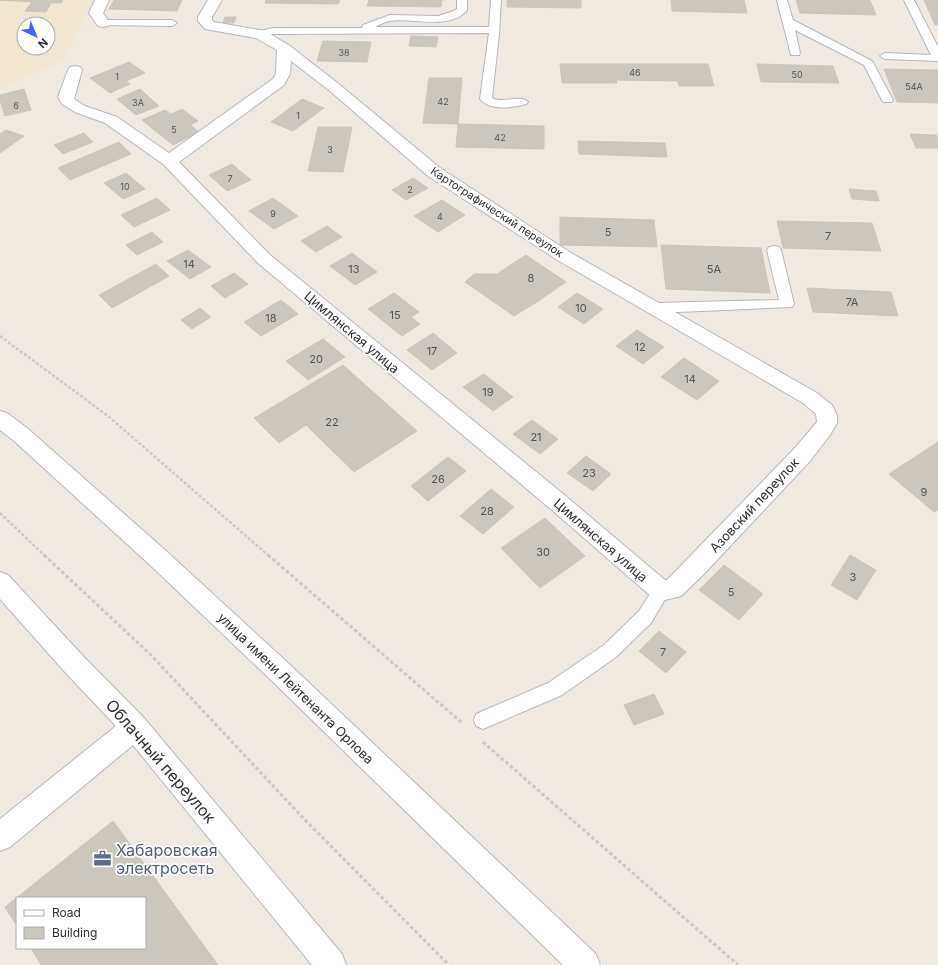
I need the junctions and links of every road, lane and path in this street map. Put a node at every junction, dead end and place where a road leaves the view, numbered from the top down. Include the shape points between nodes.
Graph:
1 (102, 0) edge
2 (215, 0) edge
3 (462, 0) edge
4 (496, 0) edge
5 (782, 0) edge
6 (909, 0) edge
7 (788, 22) junction
8 (103, 23) joint
9 (172, 23) dead end
10 (360, 30) junction
11 (494, 30) junction
12 (260, 34) junction
13 (284, 49) junction
14 (795, 53) dead end
15 (885, 56) dead end
16 (938, 58) edge
17 (75, 70) dead end
18 (887, 100) dead end
19 (522, 102) dead end
20 (169, 161) junction
21 (774, 250) dead end
22 (656, 308) junction
23 (0, 336) edge
24 (821, 406) joint
25 (0, 419) edge
26 (0, 513) edge
27 (0, 582) edge
28 (661, 591) junction
29 (483, 720) dead end
30 (464, 726) dead end
31 (135, 727) junction
32 (482, 741) dead end
33 (0, 837) edge
34 (331, 965) edge
35 (449, 965) edge
36 (585, 965) edge
37 (738, 965) edge

1 - 8 street via 96,13
2 - 12 street, Картографический переулок via 205,17 210,26
3 - 10 lane via 462,10 446,19 391,18
4 - 11 lane
5 - 7 lane
6 - 16 lane
7 - 14 lane
7 - 18 lane via 868,63
8 - 9 lane
10 - 11 lane
10 - 12 lane via 272,31
11 - 19 lane via 486,98 498,104
12 - 13 street, Картографический переулок
13 - 20 street via 283,74 279,82
13 - 22 street, Картографический переулок via 335,88 434,172 565,257
15 - 16 lane
17 - 20 street, Цимлянская улица via 66,96 67,101 89,113 111,120
20 - 28 street, Цимлянская улица via 264,259
21 - 22 lane via 787,304
22 - 24 street, Картографический переулок
23 - 30 path via 108,416
24 - 28 street, Азовский переулок via 827,416 827,423 802,455 696,568 673,588
25 - 36 street, улица имени Лейтенанта Орлова via 20,434 163,563
26 - 35 path via 151,656 304,819
27 - 31 street, Облачный переулок
28 - 29 lane via 645,617 610,651 555,689
31 - 33 street
31 - 34 street, Облачный переулок
32 - 37 path

